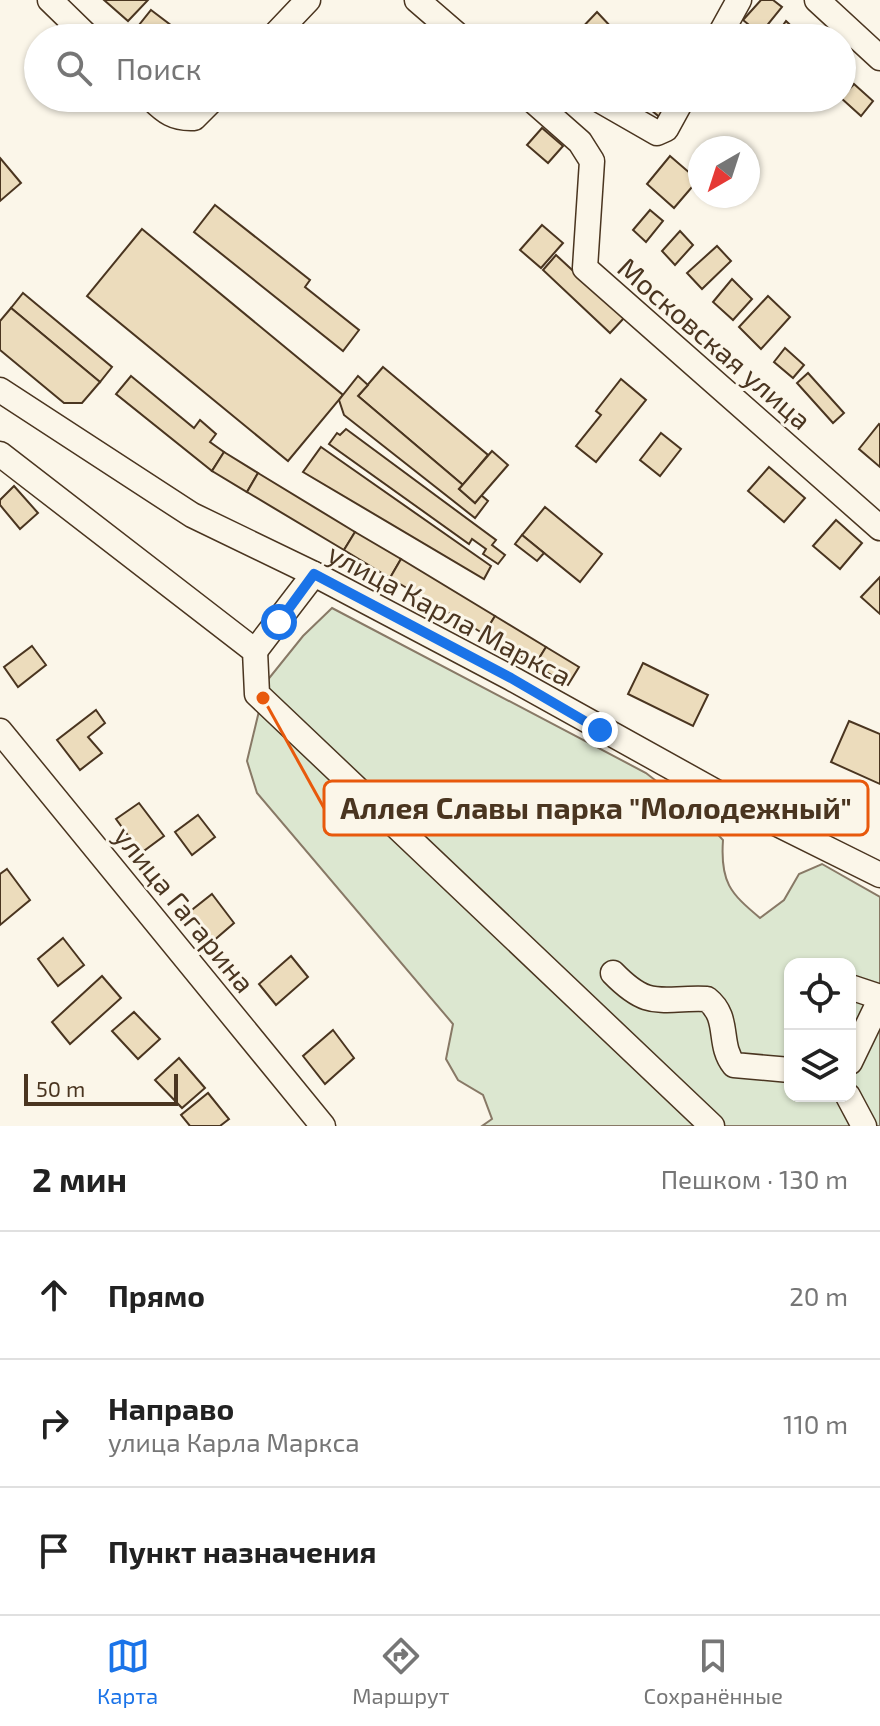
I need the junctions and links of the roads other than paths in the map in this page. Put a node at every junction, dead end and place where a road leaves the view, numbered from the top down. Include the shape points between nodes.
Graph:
1 (50, 0) edge
2 (308, 0) edge
3 (417, 0) edge
4 (739, 0) edge
5 (817, 0) edge
6 (75, 24) edge
7 (285, 24) edge
8 (445, 24) edge
9 (726, 24) edge
10 (843, 24) edge
11 (856, 36) edge
12 (880, 58) edge
13 (166, 112) edge
14 (200, 112) edge
15 (553, 112) edge
16 (620, 112) edge
17 (675, 112) edge
18 (0, 390) edge
19 (0, 454) edge
20 (880, 528) edge
21 (314, 574) junction
22 (255, 651) junction
23 (0, 731) edge
24 (880, 875) edge
25 (613, 973) dead end
26 (856, 989) edge
27 (880, 998) edge
28 (856, 1049) edge
29 (784, 1069) edge
30 (851, 1102) edge
31 (323, 1126) edge
32 (712, 1126) edge
33 (864, 1126) edge

1 - 6 street
2 - 7 street
3 - 8 street
4 - 9 street
5 - 10 street
11 - 12 street
13 - 14 street via 180,119
15 - 20 street, Московская улица via 592,161 585,268
16 - 17 street via 657,133 666,129
18 - 21 street, улица Карла Маркса via 192,515
19 - 22 street
21 - 22 street
21 - 24 street, улица Карла Маркса via 743,807
22 - 32 street via 257,694
23 - 31 street, улица Гагарина
25 - 29 street via 634,995 707,999 723,1017 724,1053 734,1065
26 - 27 street
27 - 28 street
30 - 33 street

